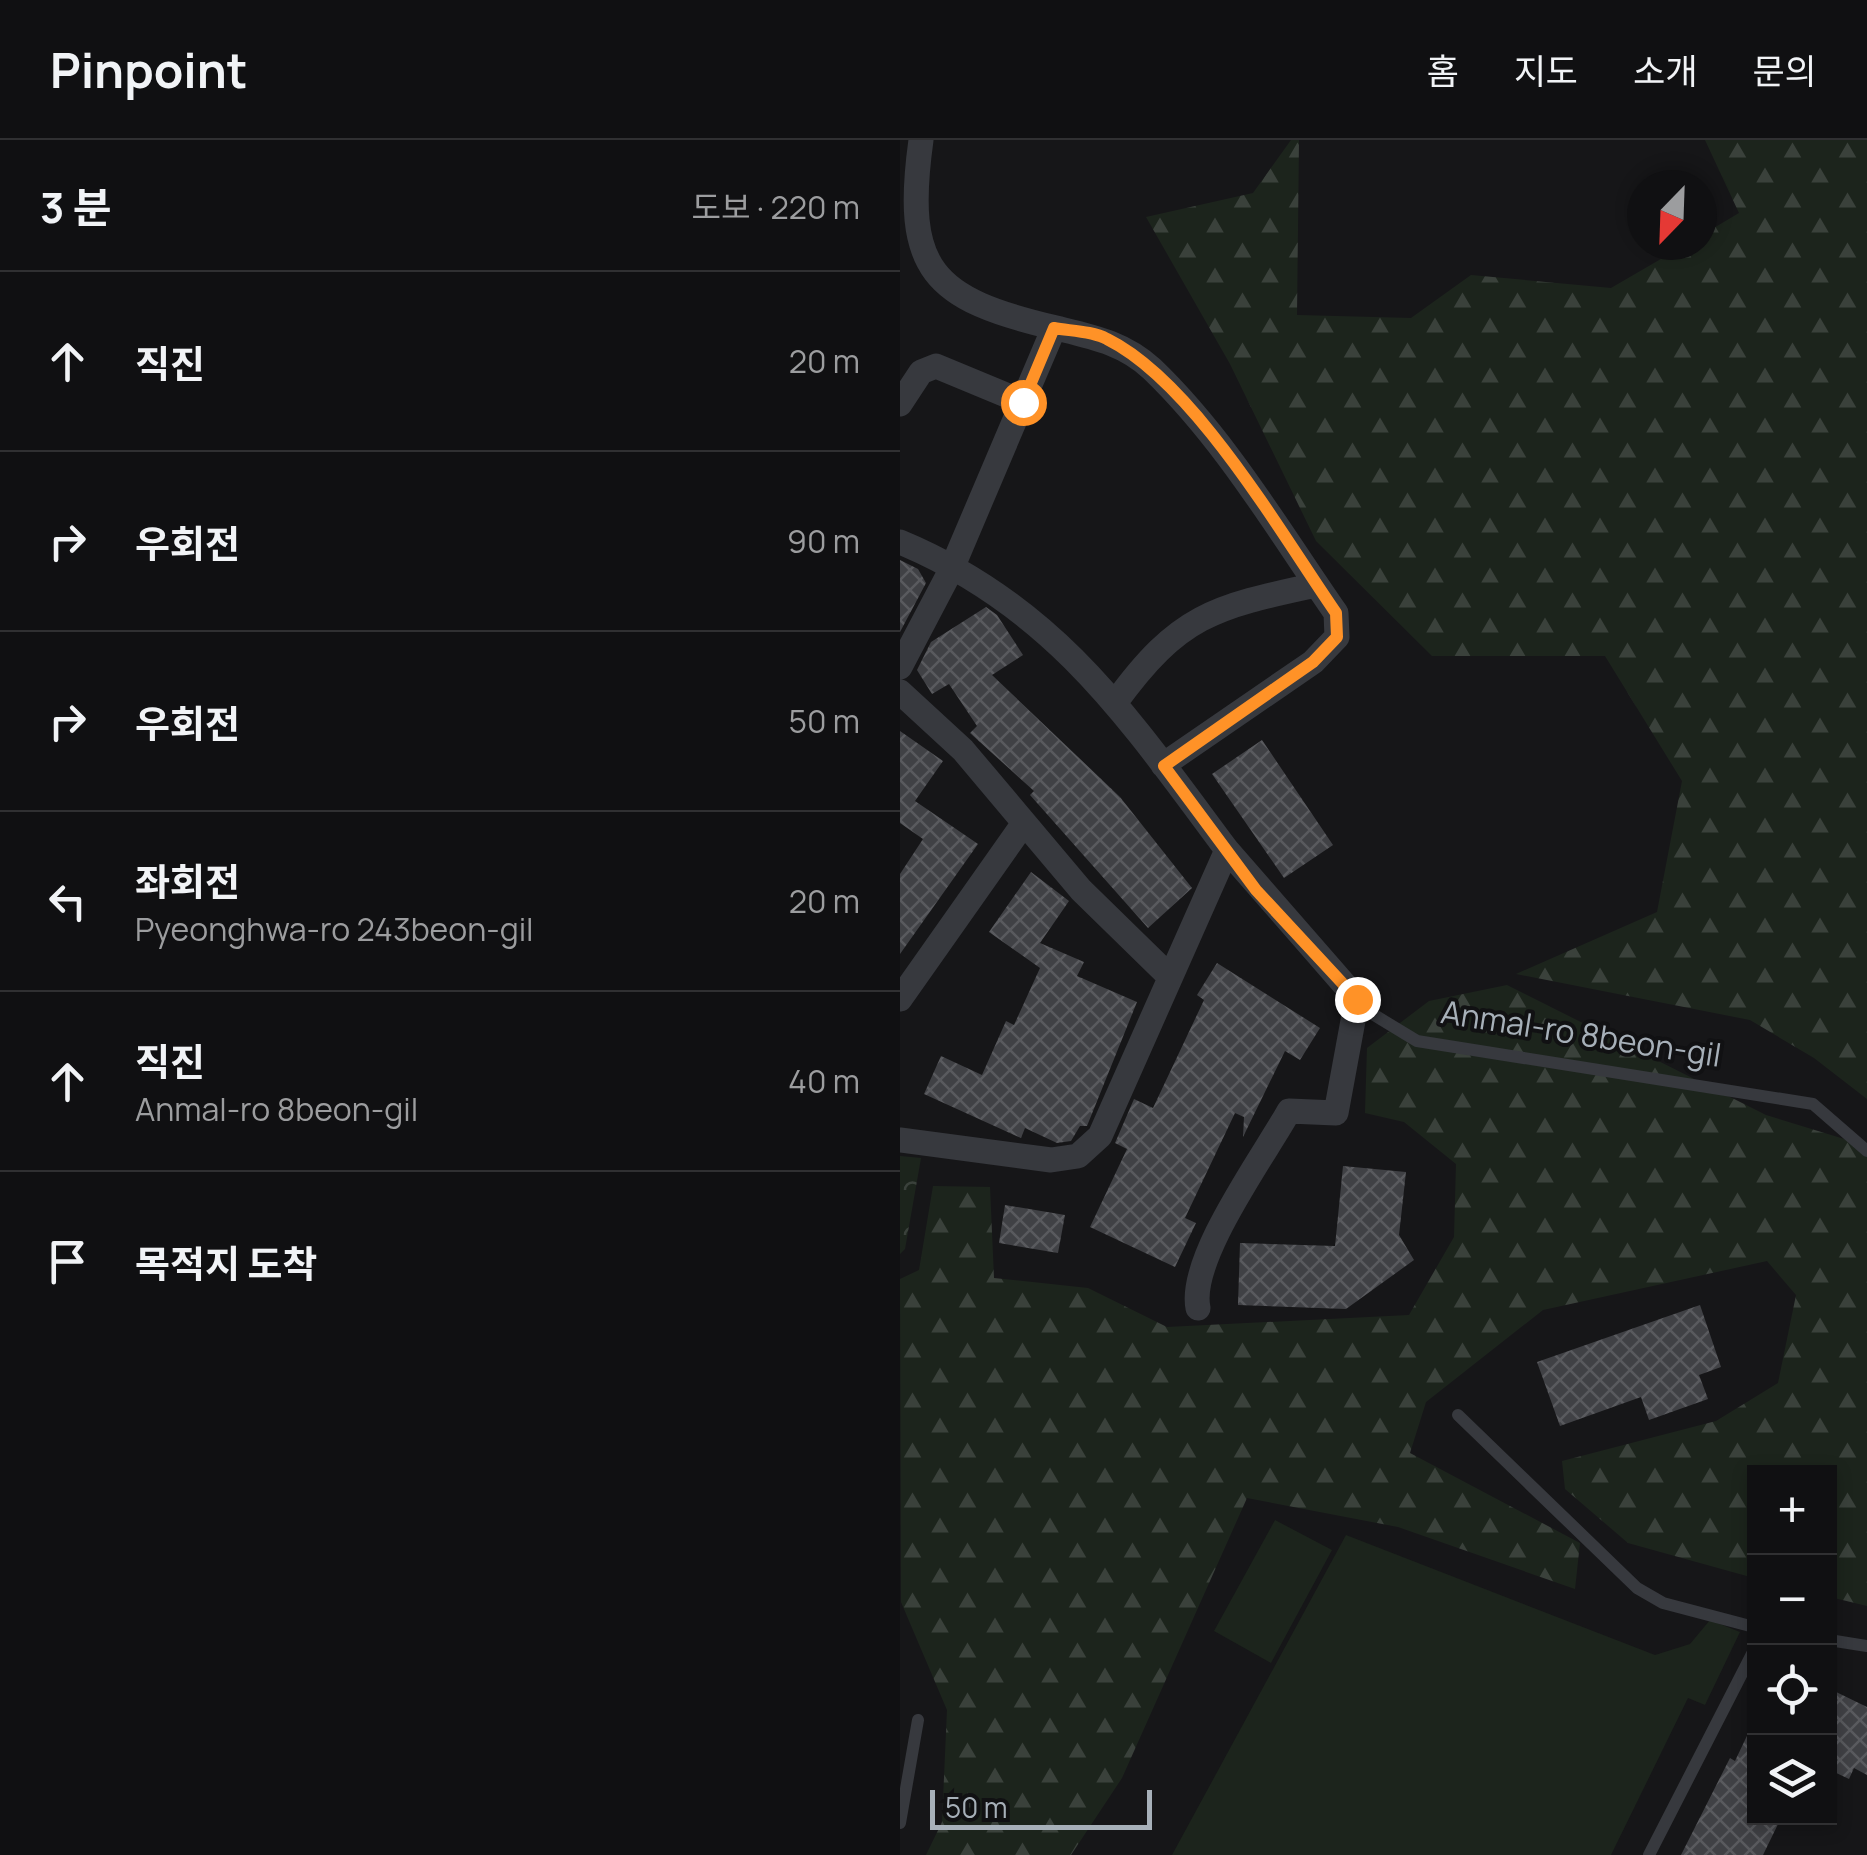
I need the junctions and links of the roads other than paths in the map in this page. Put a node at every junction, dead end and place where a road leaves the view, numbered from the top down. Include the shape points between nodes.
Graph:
1 (913, 160) edge
2 (1054, 328) junction
3 (1023, 402) junction
4 (900, 404) edge
5 (900, 542) edge
6 (952, 568) junction
7 (1316, 586) junction
8 (900, 667) edge
9 (900, 692) edge
10 (1115, 704) junction
11 (1164, 766) junction
12 (1024, 823) junction
13 (1226, 850) junction
14 (1169, 976) junction
15 (900, 999) edge
16 (1357, 999) junction
17 (900, 1140) edge
18 (1867, 1151) edge
19 (1198, 1308) dead end
20 (1458, 1415) dead end
21 (1747, 1625) edge
22 (1837, 1641) edge
23 (1867, 1646) edge
24 (1747, 1664) edge
25 (918, 1720) dead end
26 (900, 1823) edge
27 (1649, 1855) edge

1 - 2 street via 916,227 925,259 944,286 972,304
2 - 3 street
2 - 7 street via 1104,337 1151,368 1222,449
3 - 4 street via 936,366 921,372
3 - 6 street
5 - 6 street, Anmal-ro 8beon-gil
6 - 8 street
6 - 10 street, Anmal-ro 8beon-gil via 1054,636
7 - 10 street via 1232,604 1198,619 1144,663
7 - 11 street via 1336,613 1337,637 1313,662
9 - 12 street via 963,750
10 - 11 street, Anmal-ro 8beon-gil
11 - 13 street, Anmal-ro 8beon-gil
12 - 14 street
12 - 15 street
13 - 14 street
13 - 16 street, Anmal-ro 8beon-gil
14 - 17 street via 1100,1136 1078,1156 1051,1160
16 - 18 lane, Anmal-ro 8beon-gil via 1417,1040 1813,1104
16 - 19 street via 1336,1113 1289,1111 1205,1260 1194,1289
20 - 21 lane via 1638,1588 1664,1603
22 - 23 lane
24 - 27 lane
25 - 26 lane

